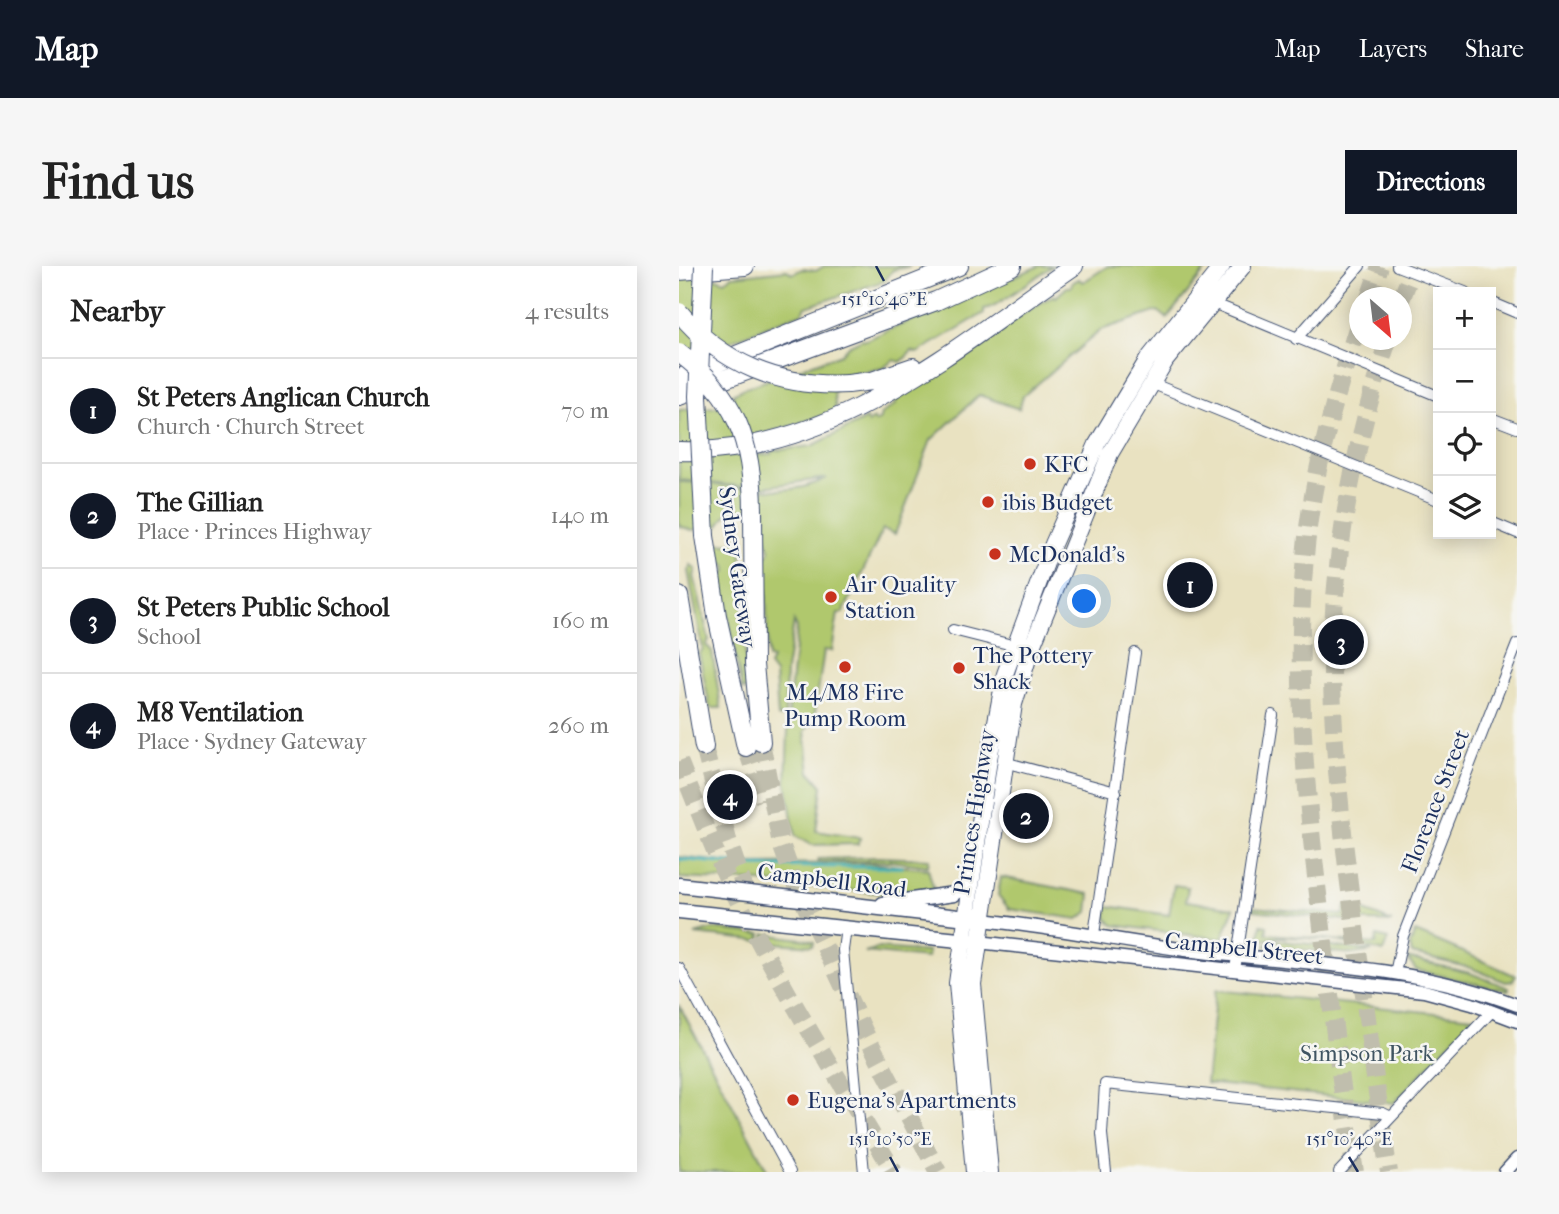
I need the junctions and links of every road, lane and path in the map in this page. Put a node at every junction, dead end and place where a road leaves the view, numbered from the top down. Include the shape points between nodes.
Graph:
1 (745, 266) edge
2 (958, 266) edge
3 (1012, 266) edge
4 (1074, 266) edge
5 (1222, 266) edge
6 (1243, 266) edge
7 (1360, 266) edge
8 (1397, 266) edge
9 (701, 268) edge
10 (679, 271) edge
11 (1452, 287) edge
12 (1213, 303) junction
13 (1496, 304) edge
14 (679, 312) edge
15 (1517, 313) edge
16 (981, 330) junction
17 (1296, 339) junction
18 (679, 353) edge
19 (679, 378) edge
20 (1151, 383) junction
21 (1433, 394) edge
22 (679, 396) edge
23 (1496, 420) edge
24 (1517, 428) edge
25 (682, 451) edge
26 (1433, 498) edge
27 (1496, 524) edge
28 (1517, 533) edge
29 (679, 596) edge
30 (953, 630) dead end
31 (1517, 644) edge
32 (1024, 648) junction
33 (1135, 653) dead end
34 (1273, 715) dead end
35 (704, 747) tunnel mouth
36 (1004, 762) junction
37 (1115, 792) junction
38 (970, 883) junction
39 (679, 885) edge
40 (864, 907) junction
41 (679, 912) edge
42 (973, 919) junction
43 (846, 929) junction
44 (1094, 934) junction
45 (970, 942) junction
46 (1237, 956) junction
47 (679, 969) edge
48 (1235, 970) junction
49 (1395, 972) junction
50 (1516, 1002) edge
51 (1492, 1011) junction
52 (1517, 1021) edge
53 (1391, 1117) junction
54 (1517, 1159) edge
55 (790, 1172) edge
56 (864, 1172) edge
57 (974, 1172) edge
58 (990, 1172) edge
59 (1106, 1172) edge
60 (1339, 1172) edge
61 (1505, 1172) edge

1 - 9 highway
2 - 19 highway
3 - 22 highway via 936,301
4 - 16 highway
5 - 32 highway, Princes Highway via 1148,359 1097,444 1053,544
6 - 12 highway, Princes Highway
7 - 17 street
8 - 11 street
9 - 10 highway
9 - 18 highway, Sydney Gateway, bridge via 698,396 705,536 717,616 754,745 751,462 741,428 712,381
12 - 17 street
12 - 20 highway, Princes Highway
13 - 15 street
14 - 16 highway, bridge via 694,331 741,364 801,384 848,384 897,374
16 - 25 highway via 882,397 832,421 760,443
17 - 21 street
20 - 26 street
20 - 32 highway, Princes Highway via 1098,477
23 - 24 street
27 - 28 street
29 - 35 highway
30 - 32 street
31 - 49 street, Florence Street via 1403,936
32 - 36 highway, Princes Highway
32 - 38 highway, Princes Highway via 998,706
33 - 37 street
34 - 46 street
36 - 37 street
36 - 42 highway, Princes Highway
37 - 44 street
38 - 40 main road via 954,894
38 - 42 highway, Princes Highway
39 - 40 main road, Campbell Road
40 - 42 main road, Campbell Road
41 - 43 main road, Campbell Road
42 - 44 main road, Campbell Street
42 - 45 highway, Princes Highway
43 - 45 main road, Campbell Road
43 - 56 street via 843,950
44 - 46 main road, Campbell Street
45 - 48 main road, Campbell Street
45 - 57 highway, Princes Highway via 958,995
45 - 58 highway, Princes Highway
46 - 48 street
46 - 49 main road, Campbell Street
47 - 55 street
48 - 51 main road, Campbell Street via 1424,991
49 - 50 main road, Campbell Street
51 - 52 main road, Campbell Street
51 - 53 street
53 - 59 street via 1105,1084 1102,1134
53 - 60 street
54 - 61 main road

